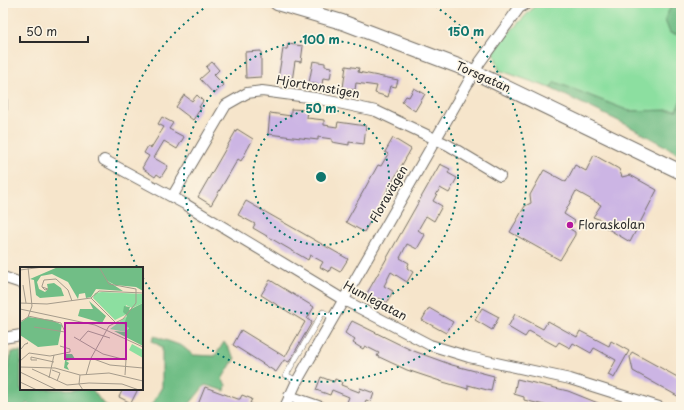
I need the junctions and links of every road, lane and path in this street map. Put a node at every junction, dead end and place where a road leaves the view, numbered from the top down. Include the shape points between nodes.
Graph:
1 (277, 3) edge
2 (528, 3) edge
3 (3, 64) edge
4 (474, 72) junction
5 (3, 111) edge
6 (435, 139) junction
7 (104, 160) dead end
8 (681, 172) edge
9 (500, 176) dead end
10 (172, 197) junction
11 (3, 277) edge
12 (20, 283) edge
13 (344, 300) junction
14 (20, 335) edge
15 (3, 338) edge
16 (289, 396) junction
17 (285, 407) edge
18 (321, 407) edge
19 (659, 407) edge

1 - 4 main road, Torsgatan via 342,22
2 - 4 street, Floravägen via 519,8
3 - 5 lane
4 - 6 street, Floravägen
4 - 8 main road, Torsgatan
6 - 9 street, Hjortronstigen
6 - 10 street, Hjortronstigen via 376,111 315,98 262,91 247,93 226,105
6 - 13 street, Floravägen
7 - 10 street, Humlegatan
10 - 13 street, Humlegatan
11 - 12 street
13 - 16 street, Floravägen
13 - 19 street, Humlegatan via 430,345 470,357 570,379
14 - 15 street
16 - 17 street, Floravägen
16 - 18 street

